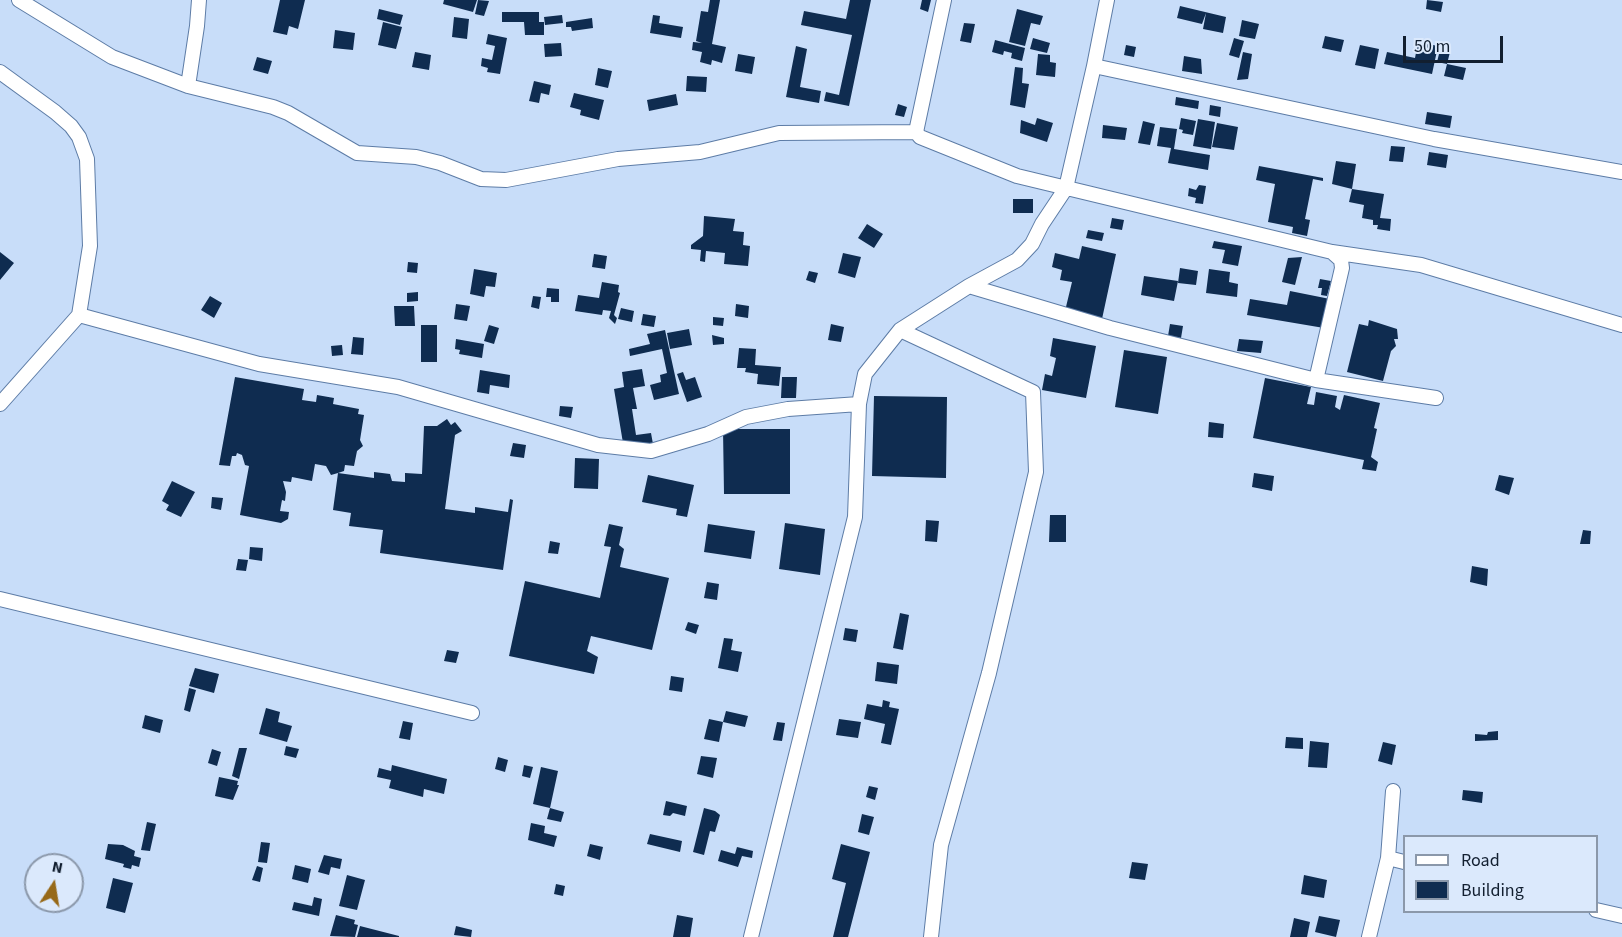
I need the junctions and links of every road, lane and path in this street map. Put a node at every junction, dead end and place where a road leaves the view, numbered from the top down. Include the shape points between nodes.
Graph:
1 (19, 0) edge
2 (199, 0) edge
3 (944, 0) edge
4 (1107, 0) edge
5 (1095, 66) junction
6 (0, 72) edge
7 (188, 86) junction
8 (916, 132) junction
9 (1622, 172) edge
10 (1066, 188) junction
11 (1332, 252) junction
12 (969, 286) junction
13 (79, 315) junction
14 (1622, 325) edge
15 (900, 330) junction
16 (1316, 380) junction
17 (1436, 398) dead end
18 (0, 404) edge
19 (859, 404) junction
20 (0, 599) edge
21 (472, 713) dead end
22 (1393, 791) dead end
23 (1388, 858) junction
24 (1403, 862) edge
25 (1598, 910) edge
26 (1622, 916) edge
27 (751, 937) edge
28 (931, 937) edge
29 (1369, 937) edge

1 - 7 street via 111,57
2 - 7 street
3 - 8 street
4 - 5 street
5 - 9 street via 1434,139
5 - 10 street
6 - 13 street via 80,137 87,159 90,246
7 - 8 street via 273,107 357,153 416,157 482,179 506,180 618,159 700,152 779,132
8 - 10 street via 920,138 1017,176
10 - 11 street
10 - 12 street via 1032,244 1017,260
11 - 14 street via 1421,265
11 - 16 street via 1341,260 1342,268
12 - 15 street
12 - 16 street via 1110,328
13 - 18 street
13 - 19 street via 259,364 398,387 598,445 651,451 708,434 746,417 788,409
15 - 19 street via 868,368
15 - 28 street via 1033,392 1035,472 989,673 940,845
16 - 17 street
19 - 27 street via 855,517
20 - 21 street
22 - 23 street
23 - 24 street
23 - 29 street
25 - 26 street

